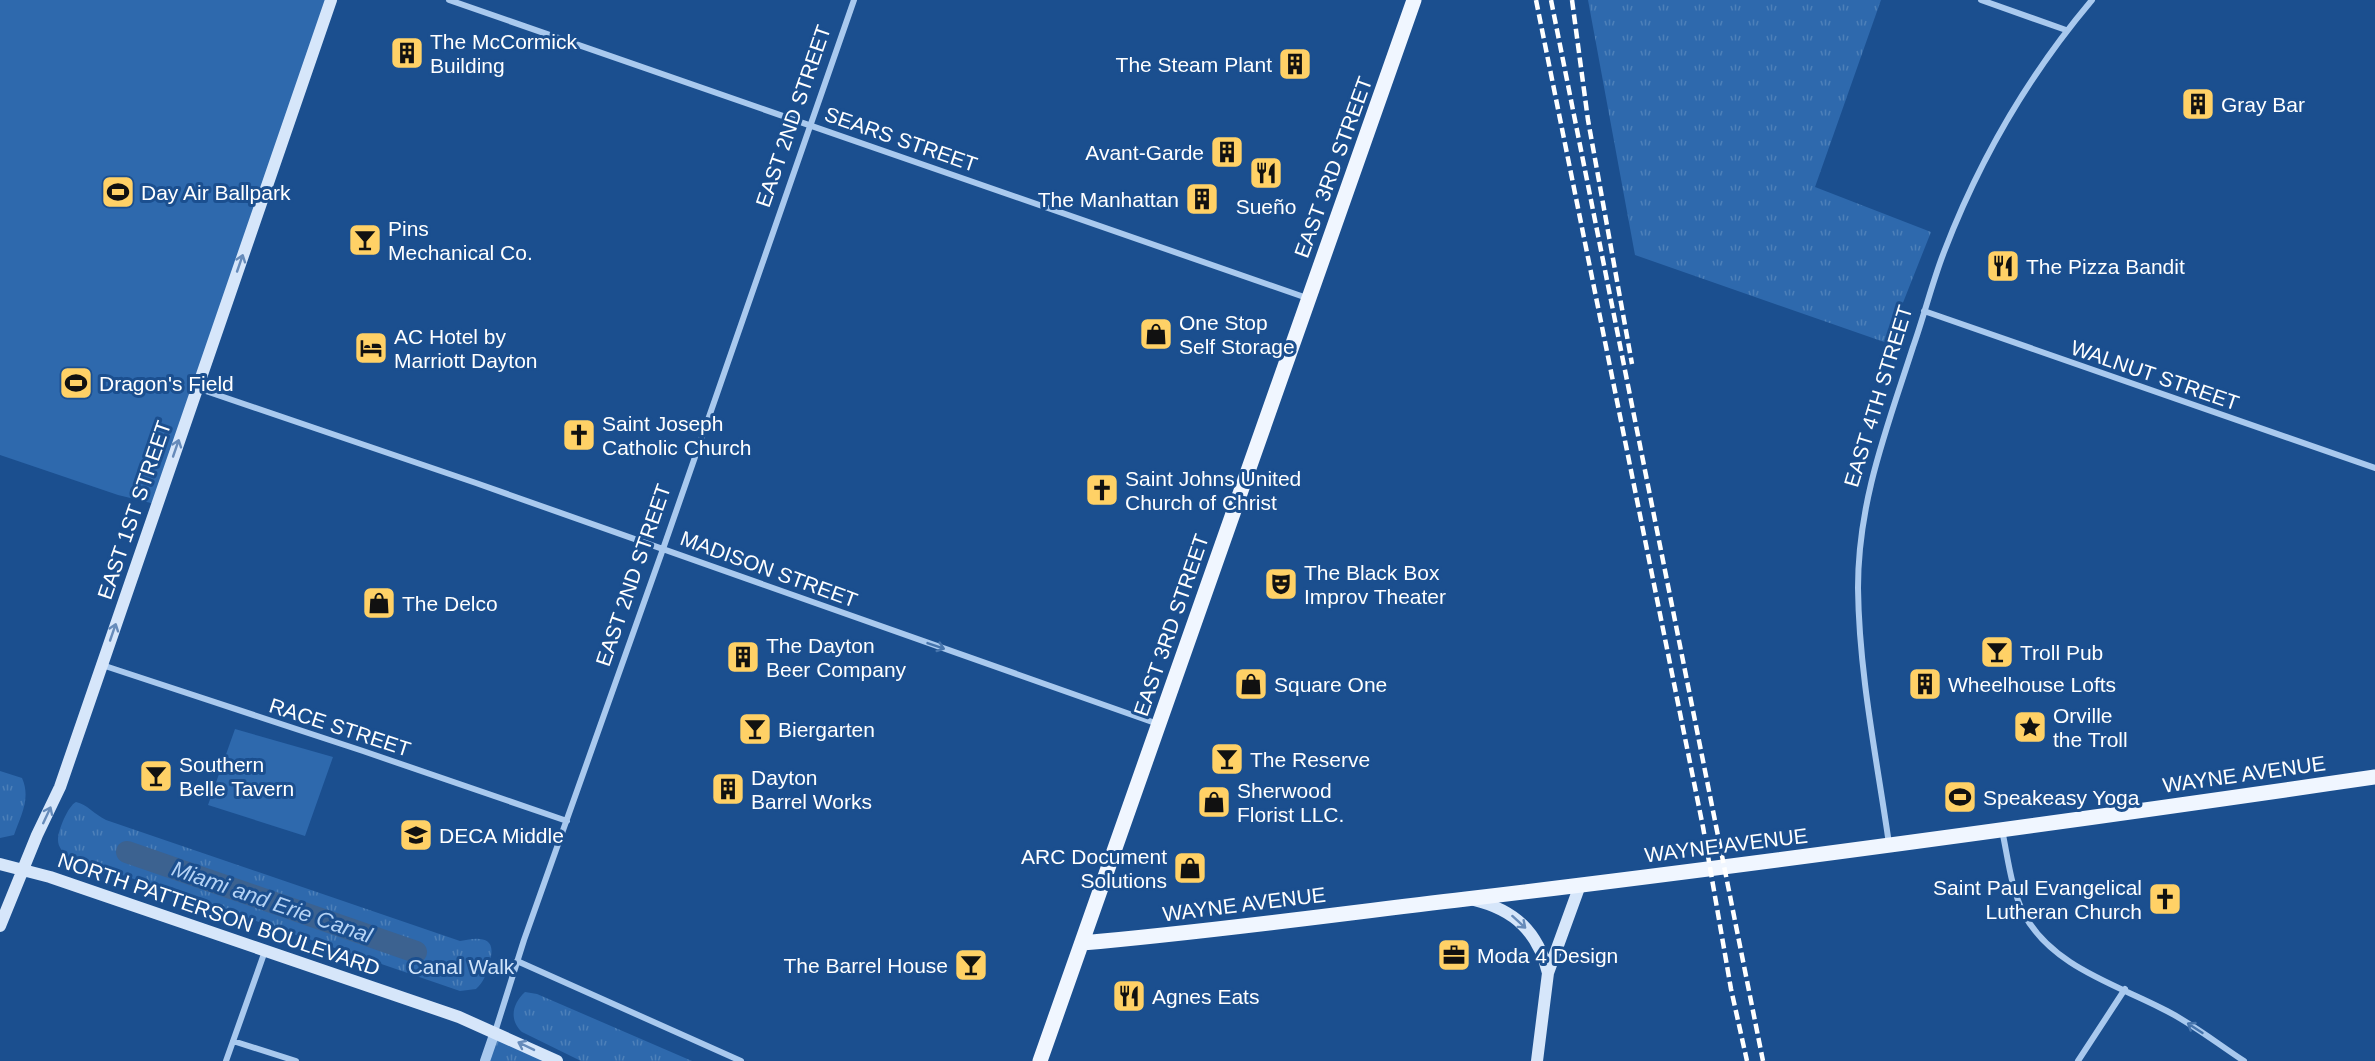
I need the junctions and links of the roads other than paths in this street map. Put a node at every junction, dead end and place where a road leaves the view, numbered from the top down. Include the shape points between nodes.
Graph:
1 (331, 0) edge
2 (449, 0) edge
3 (854, 0) edge
4 (1414, 0) edge
5 (1981, 0) edge
6 (2092, 0) edge
7 (2067, 30) junction
8 (811, 125) junction
9 (1308, 299) junction
10 (1924, 311) junction
11 (197, 388) junction
12 (2375, 468) edge
13 (663, 549) junction
14 (102, 665) junction
15 (1159, 724) junction
16 (2375, 777) edge
17 (567, 821) junction
18 (2002, 829) junction
19 (1889, 845) junction
20 (0, 864) edge
21 (24, 869) junction
22 (1580, 885) junction
23 (1467, 899) junction
24 (0, 926) edge
25 (1082, 943) junction
26 (265, 951) junction
27 (517, 961) junction
28 (1548, 973) junction
29 (2125, 989) junction
30 (495, 1032) junction
31 (233, 1041) junction
32 (226, 1061) edge
33 (296, 1061) edge
34 (485, 1061) edge
35 (557, 1061) edge
36 (741, 1061) edge
37 (1040, 1061) edge
38 (1537, 1061) edge
39 (2078, 1061) edge
40 (2244, 1061) edge

11 -> 1 main road, EAST 1ST STREET
2 - 8 street, SEARS STREET
3 - 8 street, EAST 2ND STREET
4 - 9 main road, EAST 3RD STREET
5 - 7 street
6 - 7 street, EAST 4TH STREET
7 - 10 street, EAST 4TH STREET via 2009,114 1970,187
8 - 9 street, SEARS STREET
8 - 13 street, EAST 2ND STREET
9 - 15 main road, EAST 3RD STREET
10 - 12 street, WALNUT STREET
10 - 19 street, EAST 4TH STREET via 1877,453 1866,501 1860,556 1862,643
11 - 13 street, MADISON STREET
14 -> 11 main road, EAST 1ST STREET
13 -> 15 street, MADISON STREET
13 - 17 street, EAST 2ND STREET
14 - 17 street, RACE STREET
21 -> 14 main road, EAST 1ST STREET via 60,788
15 - 25 main road, EAST 3RD STREET
16 - 18 main road, WAYNE AVENUE
17 - 27 street, EAST 2ND STREET
18 - 19 main road, WAYNE AVENUE
18 - 29 street via 2015,892 2038,935 2055,952
19 - 22 main road, WAYNE AVENUE
20 - 21 main road, NORTH PATTERSON BOULEVARD
21 - 24 main road, EAST 1ST STREET
21 - 26 main road, NORTH PATTERSON BOULEVARD
22 - 23 main road, WAYNE AVENUE
22 - 28 main road
23 - 25 main road, WAYNE AVENUE
23 -> 28 main road via 1495,906 1516,919 1539,944
25 - 37 main road, EAST 3RD STREET
26 - 30 main road, NORTH PATTERSON BOULEVARD
26 - 31 street
27 - 30 street, EAST 2ND STREET
27 - 36 street
28 - 38 main road
29 - 39 street
40 -> 29 street via 2169,1012
30 - 34 street, EAST 2ND STREET
35 -> 30 main road, NORTH PATTERSON BOULEVARD
31 - 32 street
31 - 33 street

